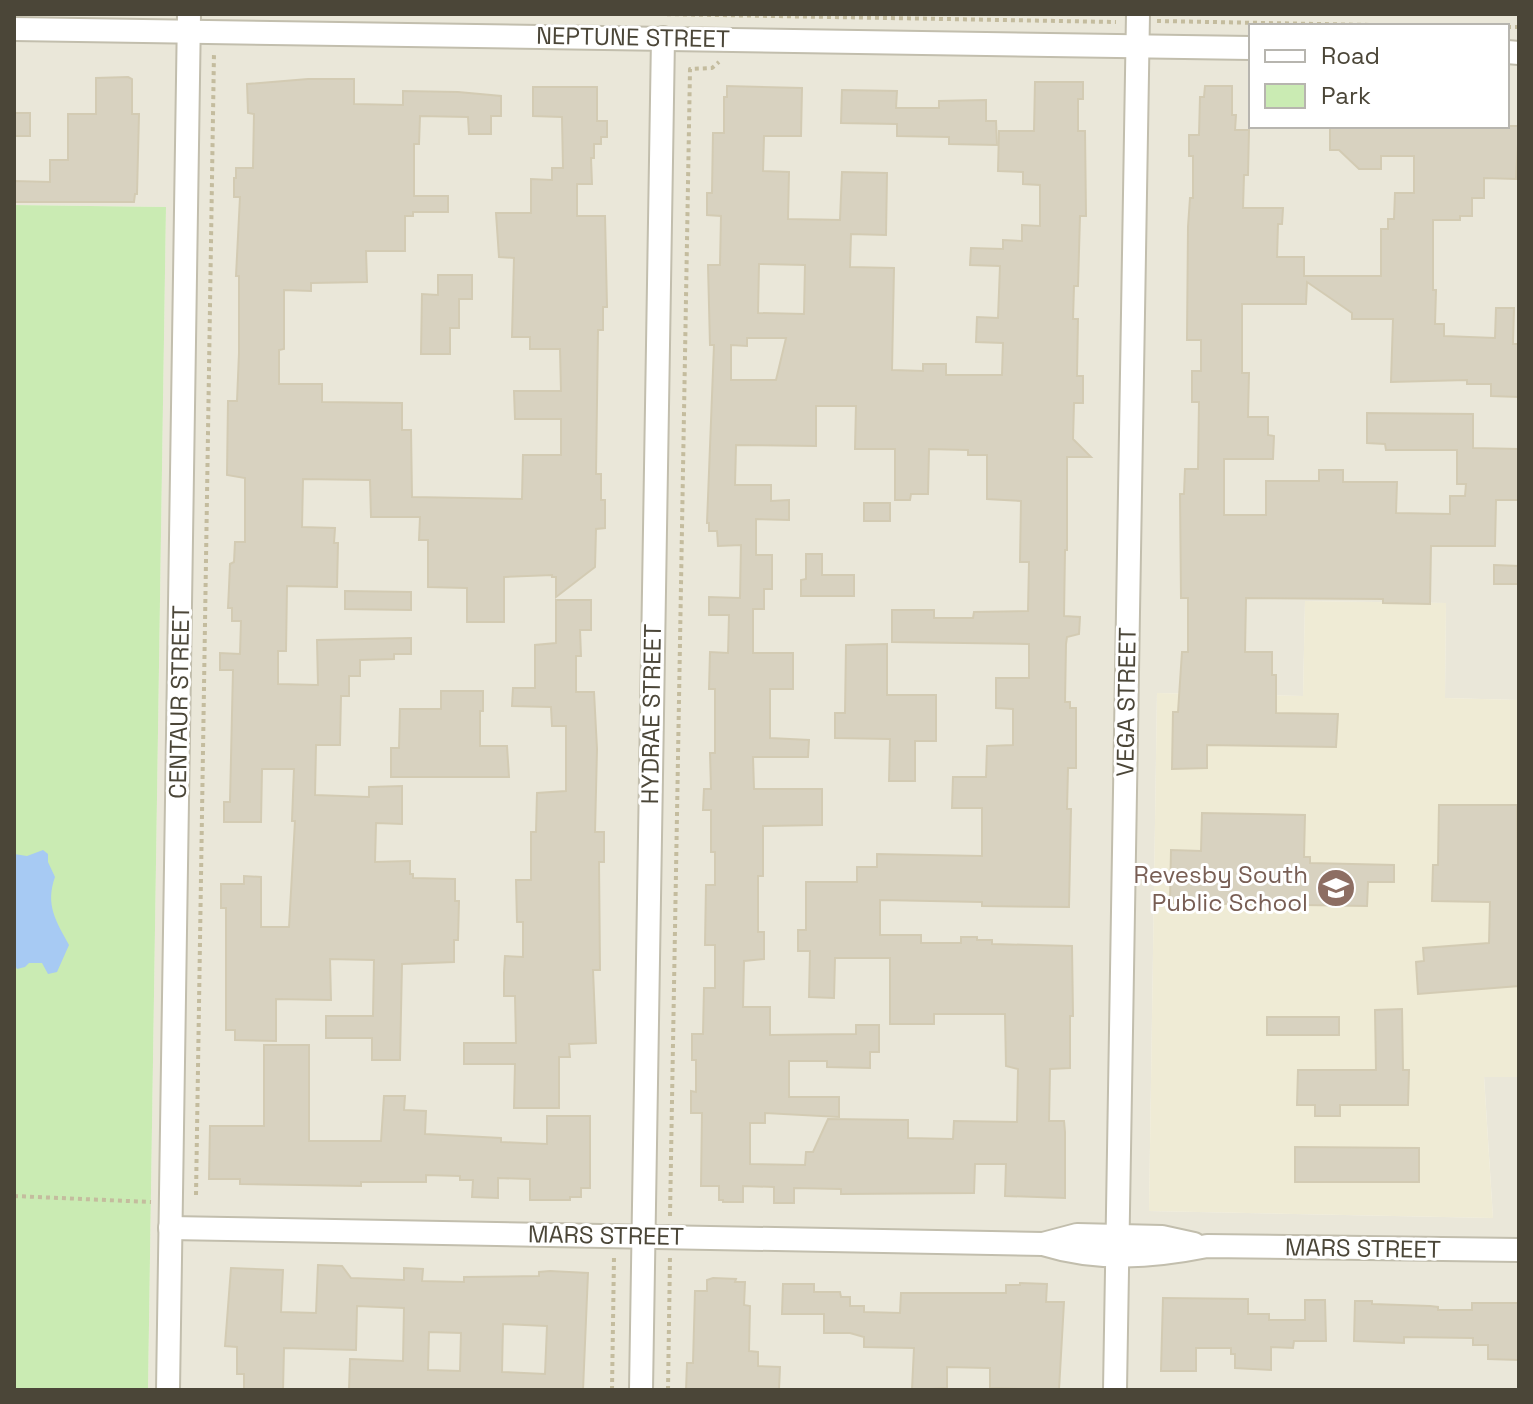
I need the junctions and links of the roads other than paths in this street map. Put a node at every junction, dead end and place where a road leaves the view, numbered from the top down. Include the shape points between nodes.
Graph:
1 (1138, 18) edge
2 (188, 22) edge
3 (14, 29) edge
4 (663, 38) junction
5 (1137, 46) junction
6 (1249, 48) edge
7 (170, 1228) junction
8 (643, 1236) junction
9 (1117, 1245) junction
10 (1519, 1250) edge
11 (168, 1390) edge
12 (641, 1390) edge
13 (1115, 1390) edge

1 - 5 street, VEGA STREET
2 - 3 street, NEPTUNE STREET
2 - 4 street, NEPTUNE STREET via 215,31
2 - 7 street, CENTAUR STREET
4 - 5 street, NEPTUNE STREET
4 - 8 street, HYDRAE STREET
5 - 6 street, NEPTUNE STREET
5 - 9 street, VEGA STREET
7 - 8 street, MARS STREET
7 - 11 street, CENTAUR STREET
8 - 9 street, MARS STREET via 1043,1244 1075,1254
8 - 12 street, HYDRAE STREET
9 - 10 street, MARS STREET via 1162,1255 1207,1246
9 - 13 street, VEGA STREET

